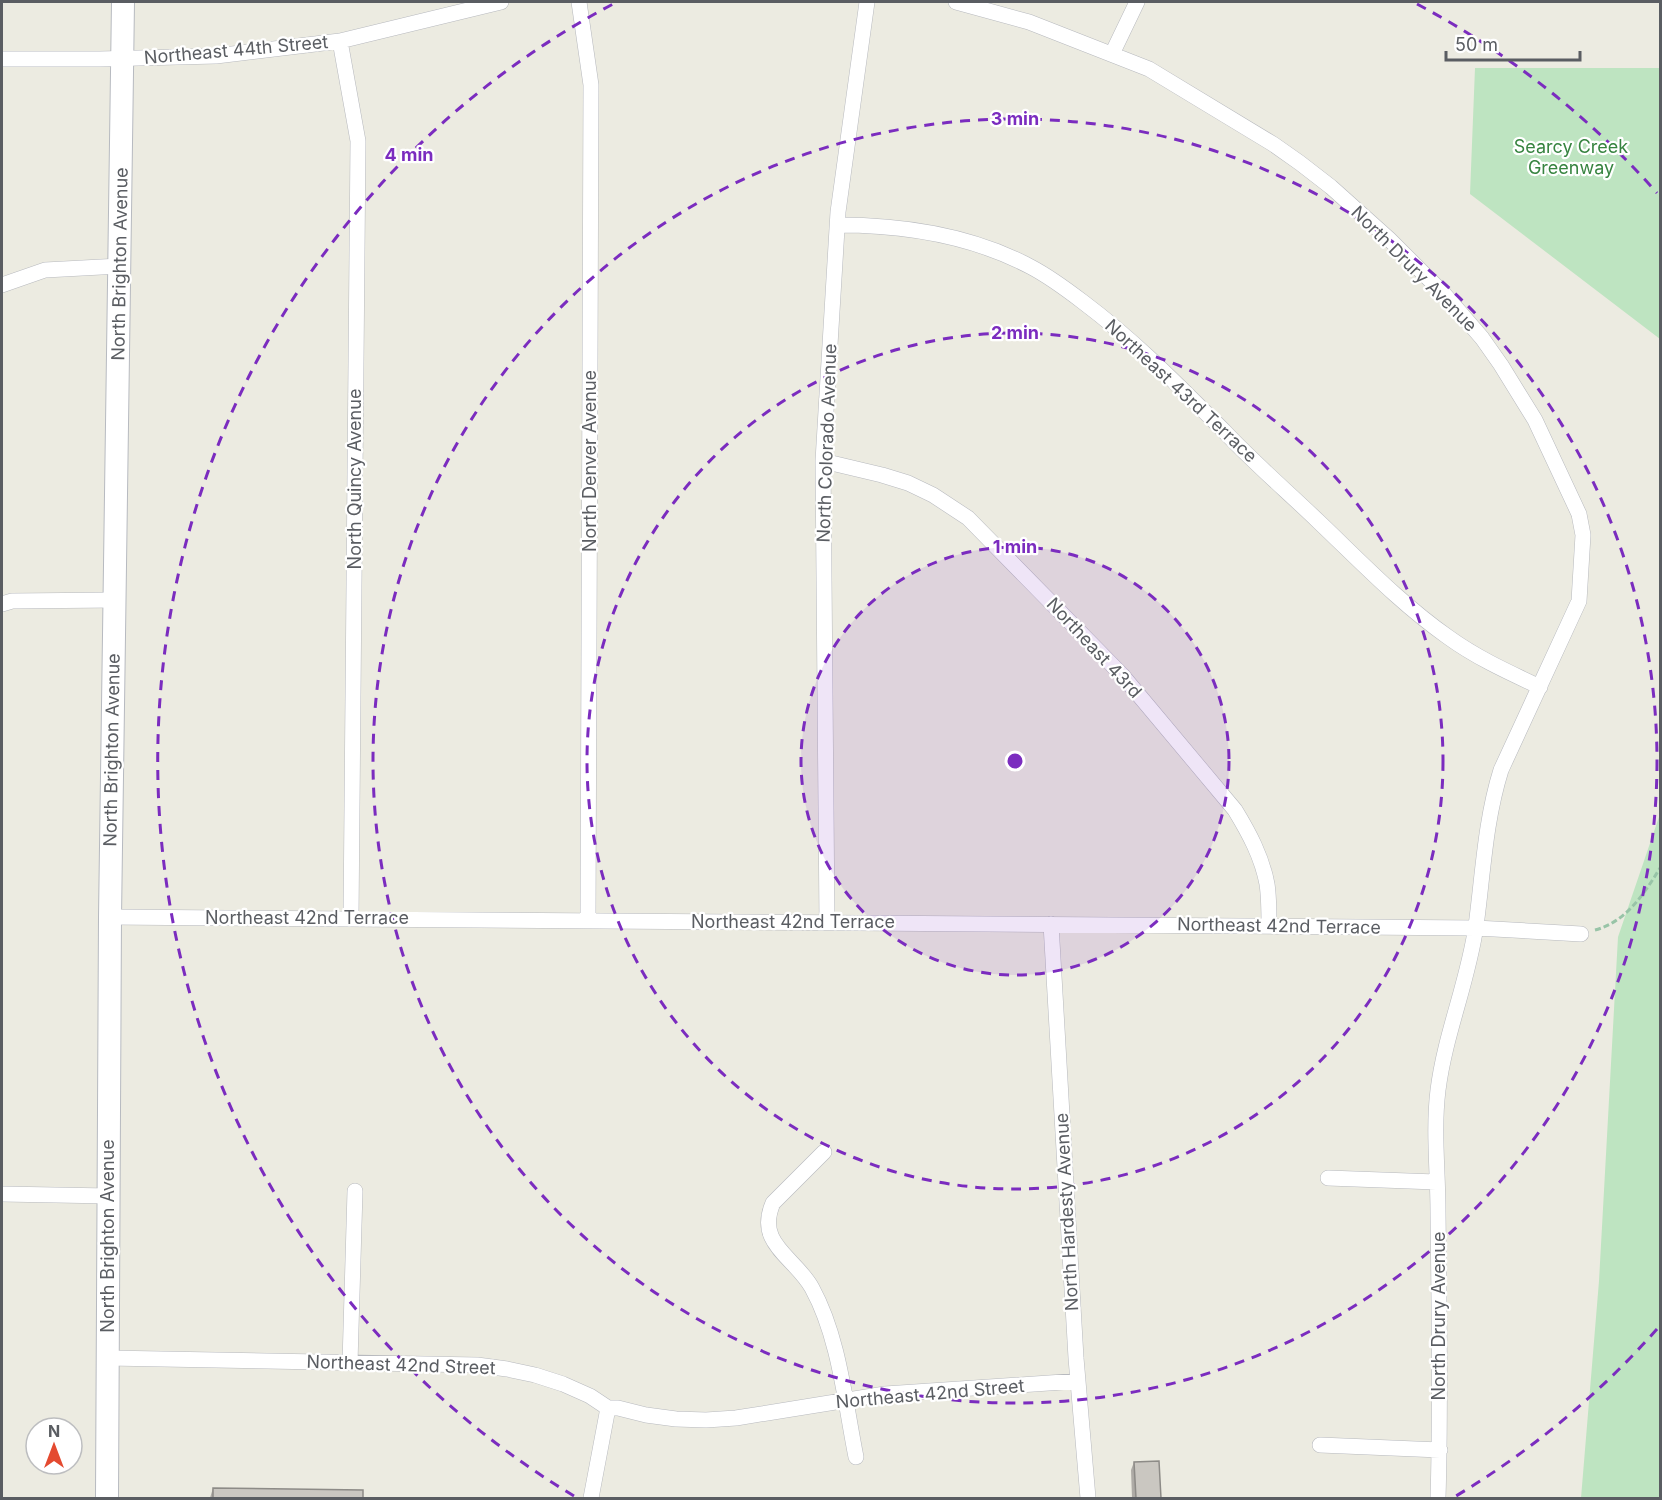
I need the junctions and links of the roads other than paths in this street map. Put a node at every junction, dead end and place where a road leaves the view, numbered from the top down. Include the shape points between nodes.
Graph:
1 (123, 2) edge
2 (501, 2) edge
3 (579, 2) edge
4 (867, 2) edge
5 (956, 2) edge
6 (1137, 2) edge
7 (339, 41) junction
8 (1112, 54) junction
9 (2, 58) edge
10 (123, 59) junction
11 (838, 225) junction
12 (120, 266) junction
13 (2, 285) edge
14 (822, 462) junction
15 (115, 600) junction
16 (2, 604) edge
17 (1540, 687) junction
18 (110, 917) junction
19 (351, 919) junction
20 (588, 921) junction
21 (827, 923) junction
22 (1051, 924) junction
23 (1269, 926) junction
24 (1476, 928) junction
25 (1581, 934) road end
26 (824, 1152) dead end
27 (1328, 1178) dead end
28 (1436, 1182) junction
29 (355, 1191) dead end
30 (2, 1194) edge
31 (109, 1196) junction
32 (108, 1358) junction
33 (350, 1363) junction
34 (1078, 1381) junction
35 (845, 1401) junction
36 (608, 1408) junction
37 (1320, 1445) dead end
38 (1440, 1450) junction
39 (856, 1457) dead end
40 (107, 1498) edge
41 (591, 1498) edge
42 (1088, 1498) edge
43 (1438, 1498) edge

1 - 10 main road, North Brighton Avenue
2 - 7 street, Northeast 44th Street
3 - 20 street, North Denver Avenue via 591,85
4 - 11 street, North Colorado Avenue
5 - 8 street via 1029,22
6 - 8 street
7 - 10 street, Northeast 44th Street via 216,56
7 - 19 street, North Quincy Avenue via 358,141
8 - 17 street, North Drury Avenue via 1190,92 1331,187 1444,294 1501,365 1558,466 1579,514 1583,536 1579,602
9 - 10 street, Northeast 44th Street
10 - 12 main road, North Brighton Avenue
11 - 14 street, North Colorado Avenue
11 - 17 street, Northeast 43rd Terrace via 917,229 955,237 993,249 1052,278 1162,368 1403,602 1493,666
12 - 13 street via 45,270
12 - 15 main road, North Brighton Avenue
14 - 21 street, North Colorado Avenue
14 - 23 street, Northeast 43rd via 908,483 968,518 1122,675 1235,810 1249,833 1267,884
15 - 16 street
15 - 18 main road, North Brighton Avenue
17 - 24 street, North Drury Avenue via 1496,786 1488,818
18 - 19 street, Northeast 42nd Terrace
18 - 31 main road, North Brighton Avenue
19 - 20 street, Northeast 42nd Terrace
20 - 21 street, Northeast 42nd Terrace
21 - 22 street, Northeast 42nd Terrace
22 - 23 street, Northeast 42nd Terrace
22 - 34 street, North Hardesty Avenue
23 - 24 street, Northeast 42nd Terrace
24 - 25 street
24 - 28 street, North Drury Avenue via 1438,1090
26 - 35 street via 772,1203 767,1225 776,1246 810,1283 821,1304 830,1327
27 - 28 street
28 - 38 street, North Drury Avenue
29 - 33 street
30 - 31 street
31 - 32 main road, North Brighton Avenue
32 - 33 street, Northeast 42nd Street
32 - 40 main road, North Brighton Avenue
33 - 36 street, Northeast 42nd Street via 507,1369 563,1384
34 - 35 street, Northeast 42nd Street via 885,1394
34 - 42 street, North Hardesty Avenue
35 - 36 street, Northeast 42nd Street via 706,1420
35 - 39 street
36 - 41 street
37 - 38 street
38 - 43 street, North Drury Avenue

